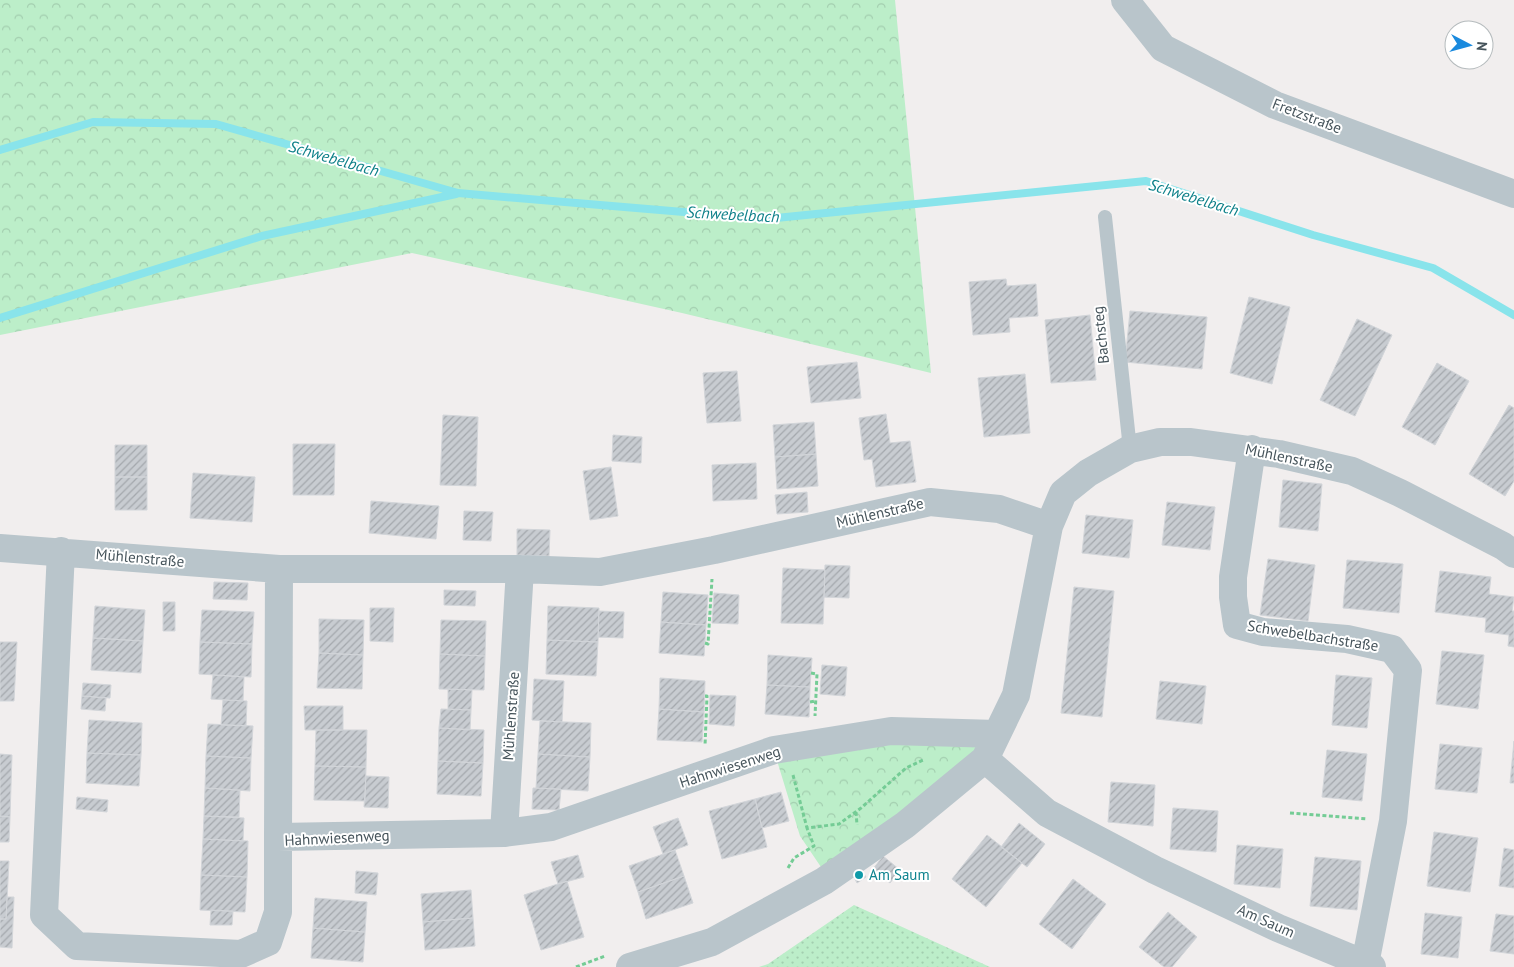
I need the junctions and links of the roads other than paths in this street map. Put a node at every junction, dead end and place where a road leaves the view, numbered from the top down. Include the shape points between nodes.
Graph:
1 (1125, 0) edge
2 (1514, 194) edge
3 (1105, 217) dead end
4 (1130, 449) junction
5 (1252, 449) junction
6 (1048, 526) junction
7 (0, 548) edge
8 (60, 551) junction
9 (1514, 554) edge
10 (279, 569) junction
11 (520, 570) junction
12 (997, 734) junction
13 (986, 759) junction
14 (504, 833) junction
15 (278, 837) junction
16 (1368, 966) edge
17 (630, 967) edge

1 - 2 street, Fretzstraße via 1163,48 1275,105
3 - 4 lane, Bachsteg
4 - 5 street, Mühlenstraße via 1160,442 1192,442
4 - 6 street, Mühlenstraße via 1088,473 1063,494
5 - 9 street, Mühlenstraße via 1352,471
5 - 16 street, Schwebelbachstraße via 1233,577 1237,624 1263,632 1347,639 1392,649 1408,670 1393,821
6 - 11 street, Mühlenstraße via 999,509 930,502 600,572
6 - 12 street via 1016,695
7 - 8 street, Mühlenstraße
8 - 10 street, Mühlenstraße
8 - 15 street, Hahnwiesenweg via 44,915 77,946 241,954 268,942 278,912
10 - 11 street, Mühlenstraße
10 - 15 street
11 - 14 street, Mühlenstraße
12 - 13 street
12 - 14 street, Hahnwiesenweg via 891,731 774,750 551,827
13 - 16 street, Am Saum via 1047,813 1155,870
13 - 17 street via 905,825 824,880 712,942
14 - 15 street, Hahnwiesenweg

